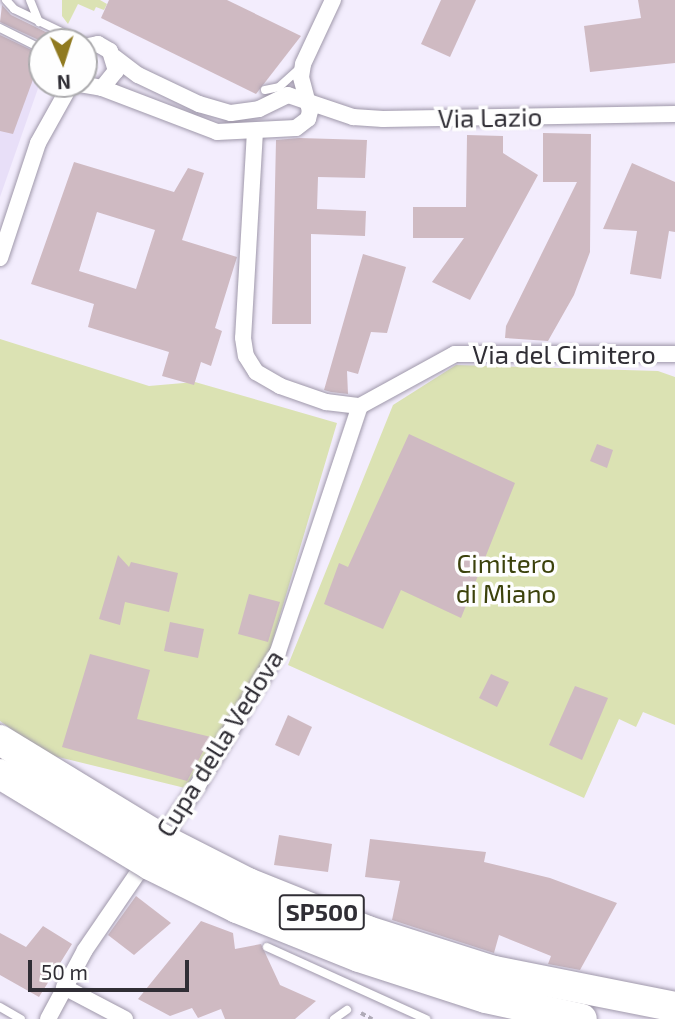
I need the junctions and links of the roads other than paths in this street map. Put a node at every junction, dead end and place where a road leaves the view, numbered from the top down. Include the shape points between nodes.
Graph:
1 (6, 0) edge
2 (30, 0) edge
3 (332, 0) edge
4 (39, 22) junction
5 (0, 28) edge
6 (52, 28) edge
7 (28, 42) edge
8 (98, 46) edge
9 (114, 57) junction
10 (303, 64) junction
11 (98, 87) edge
12 (102, 88) junction
13 (63, 98) edge
14 (307, 100) junction
15 (265, 107) junction
16 (675, 114) edge
17 (256, 131) junction
18 (0, 258) edge
19 (675, 354) edge
20 (360, 406) junction
21 (0, 740) edge
22 (0, 774) edge
23 (267, 947) dead end
24 (64, 987) junction
25 (0, 1007) edge
26 (675, 1007) edge
27 (347, 1010) dead end
28 (22, 1019) edge
29 (48, 1019) edge
30 (125, 1019) edge
31 (334, 1019) edge
32 (426, 1019) edge
33 (582, 1019) edge

1 - 4 lane
2 - 4 lane
3 - 10 street
4 - 6 lane
5 - 7 lane
8 - 9 street
9 - 12 street via 114,78
9 - 15 street via 138,75 216,111 247,112
10 - 14 street
10 - 15 lane via 279,87 263,88
11 - 12 street
12 - 17 street via 199,128
13 - 18 street via 37,143
14 - 15 street via 288,95
14 - 16 street, Via Lazio via 353,117 383,119
14 - 17 street via 310,111 303,125
17 - 20 street via 246,356 256,372 280,386 326,402
19 - 20 street, Via del Cimitero via 455,354
20 - 24 street, Cupa della Vedova via 278,652 236,725
21 - 26 highway, SP500, bridge via 162,839 248,883 344,921 494,971
22 - 33 highway, SP500, bridge via 138,858 237,908 359,957 486,998
23 - 32 lane
24 - 29 street, Cupa della Vedova
24 - 30 street
25 - 28 lane
27 - 31 lane

